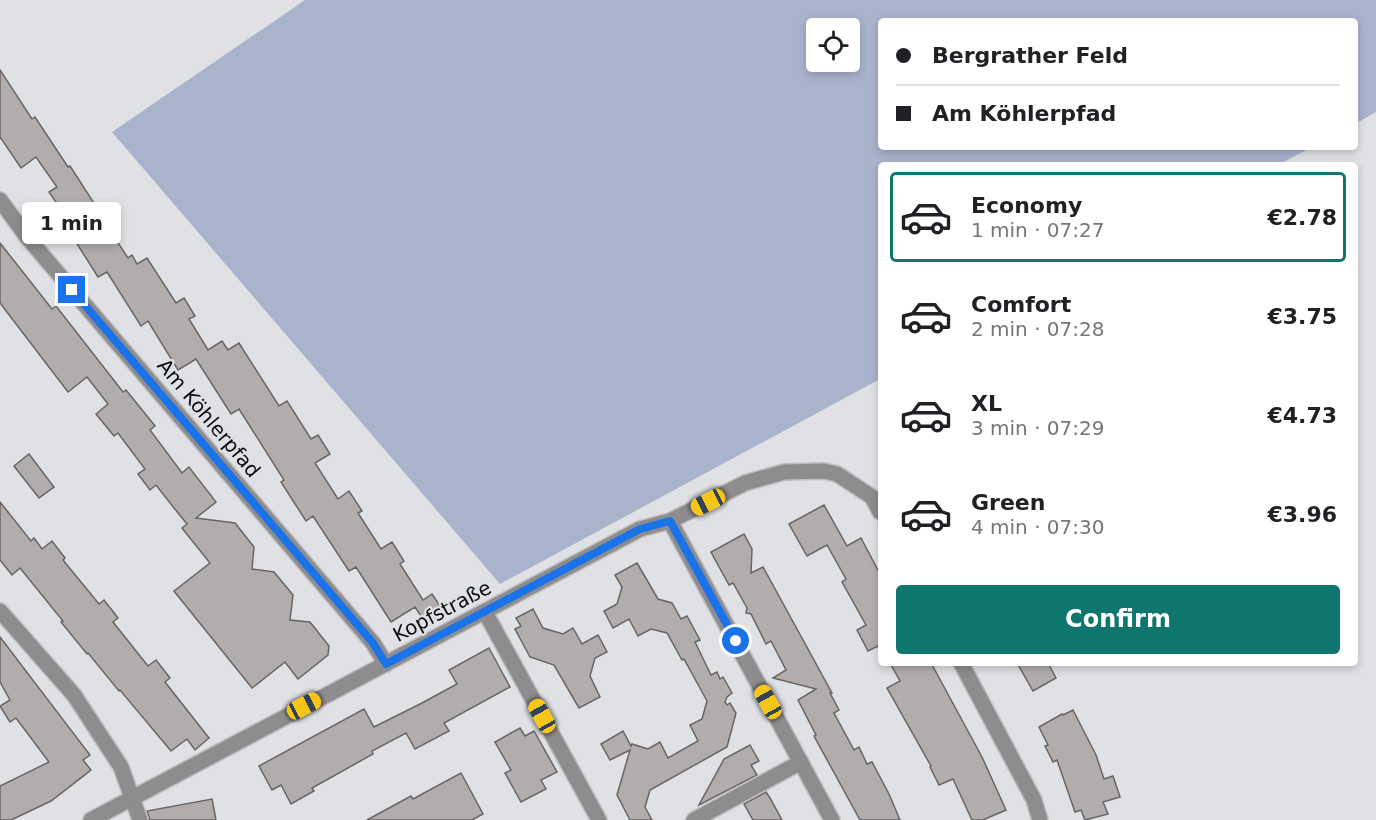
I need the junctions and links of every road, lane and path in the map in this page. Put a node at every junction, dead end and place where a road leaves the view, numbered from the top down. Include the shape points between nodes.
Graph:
1 (0, 200) edge
2 (878, 508) edge
3 (670, 521) junction
4 (0, 611) edge
5 (485, 612) junction
6 (386, 664) junction
7 (963, 666) edge
8 (801, 762) junction
9 (132, 798) junction
10 (90, 820) edge
11 (140, 820) edge
12 (599, 820) edge
13 (694, 820) edge
14 (832, 820) edge
15 (1040, 820) edge

1 - 6 street, Am Köhlerpfad via 27,237 373,643
2 - 3 street, Kopfstraße via 872,497 837,474 784,472 745,483
3 - 5 street, Kopfstraße via 640,529
3 - 8 street
4 - 9 street via 74,695 121,766
5 - 6 street, Kopfstraße
5 - 12 street
6 - 9 street, Kopfstraße
7 - 15 street via 1034,800
8 - 13 street
8 - 14 street
9 - 10 street, Kopfstraße
9 - 11 street

